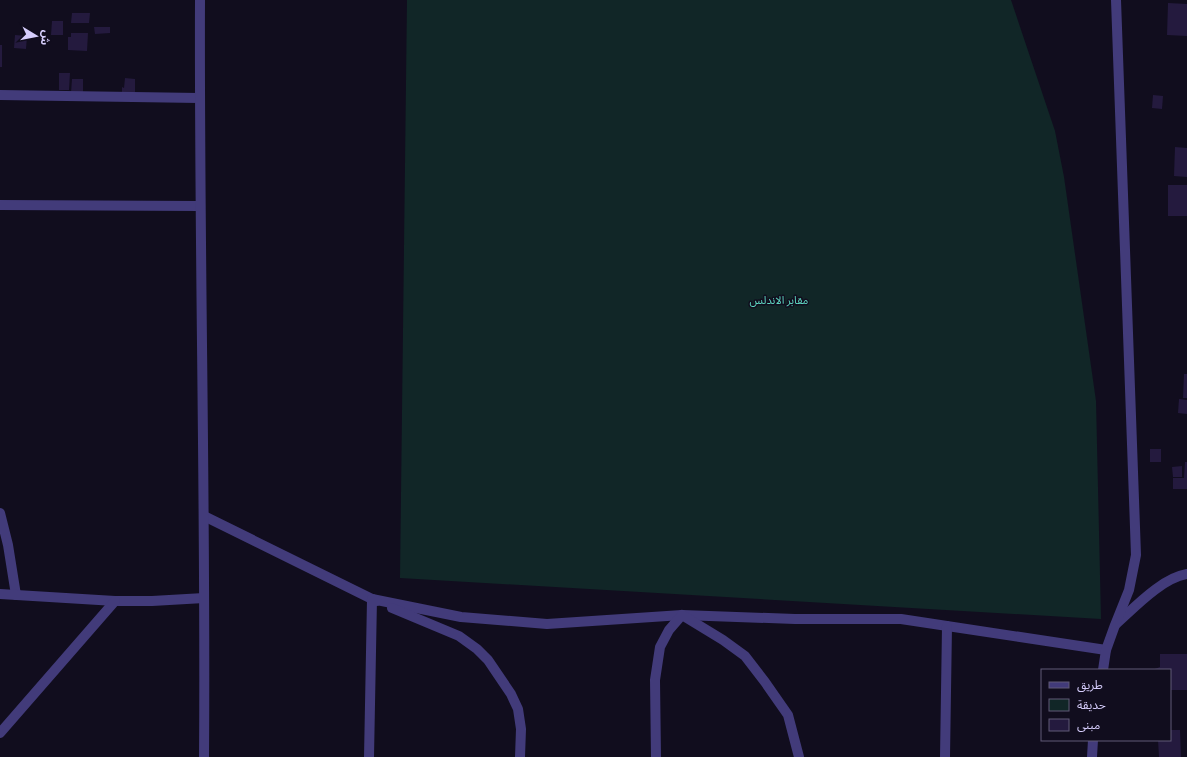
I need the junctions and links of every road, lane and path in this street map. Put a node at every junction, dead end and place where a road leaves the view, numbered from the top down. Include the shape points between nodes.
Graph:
1 (200, 0) edge
2 (1116, 0) edge
3 (0, 96) edge
4 (199, 98) junction
5 (0, 205) edge
6 (200, 206) junction
7 (0, 513) edge
8 (204, 516) junction
9 (1187, 574) edge
10 (0, 594) edge
11 (16, 595) junction
12 (204, 598) junction
13 (372, 599) junction
14 (116, 601) junction
15 (682, 615) junction
16 (1115, 625) junction
17 (947, 626) junction
18 (1106, 650) junction
19 (1103, 669) edge
20 (0, 733) edge
21 (1093, 741) edge
22 (204, 757) edge
23 (370, 757) edge
24 (520, 757) edge
25 (656, 757) edge
26 (799, 757) edge
27 (945, 757) edge
28 (1092, 757) edge

1 - 4 street
2 - 16 street via 1136,554 1129,590
3 - 4 street
4 - 6 street
5 - 6 street
6 - 8 street
7 - 11 street
8 - 12 street
8 - 13 street
9 - 16 street via 1181,574 1165,583
10 - 11 street
11 - 14 street
12 - 14 street
12 - 22 street
13 - 15 street via 461,617 547,624
13 - 23 street
13 - 24 street via 459,636 488,660 518,709 521,729
14 - 20 street
15 - 17 street via 902,619
15 - 25 street via 669,630 660,647 655,680
15 - 26 street via 745,656 788,715
16 - 18 street
17 - 18 street
17 - 27 street
18 - 19 street
21 - 28 street

